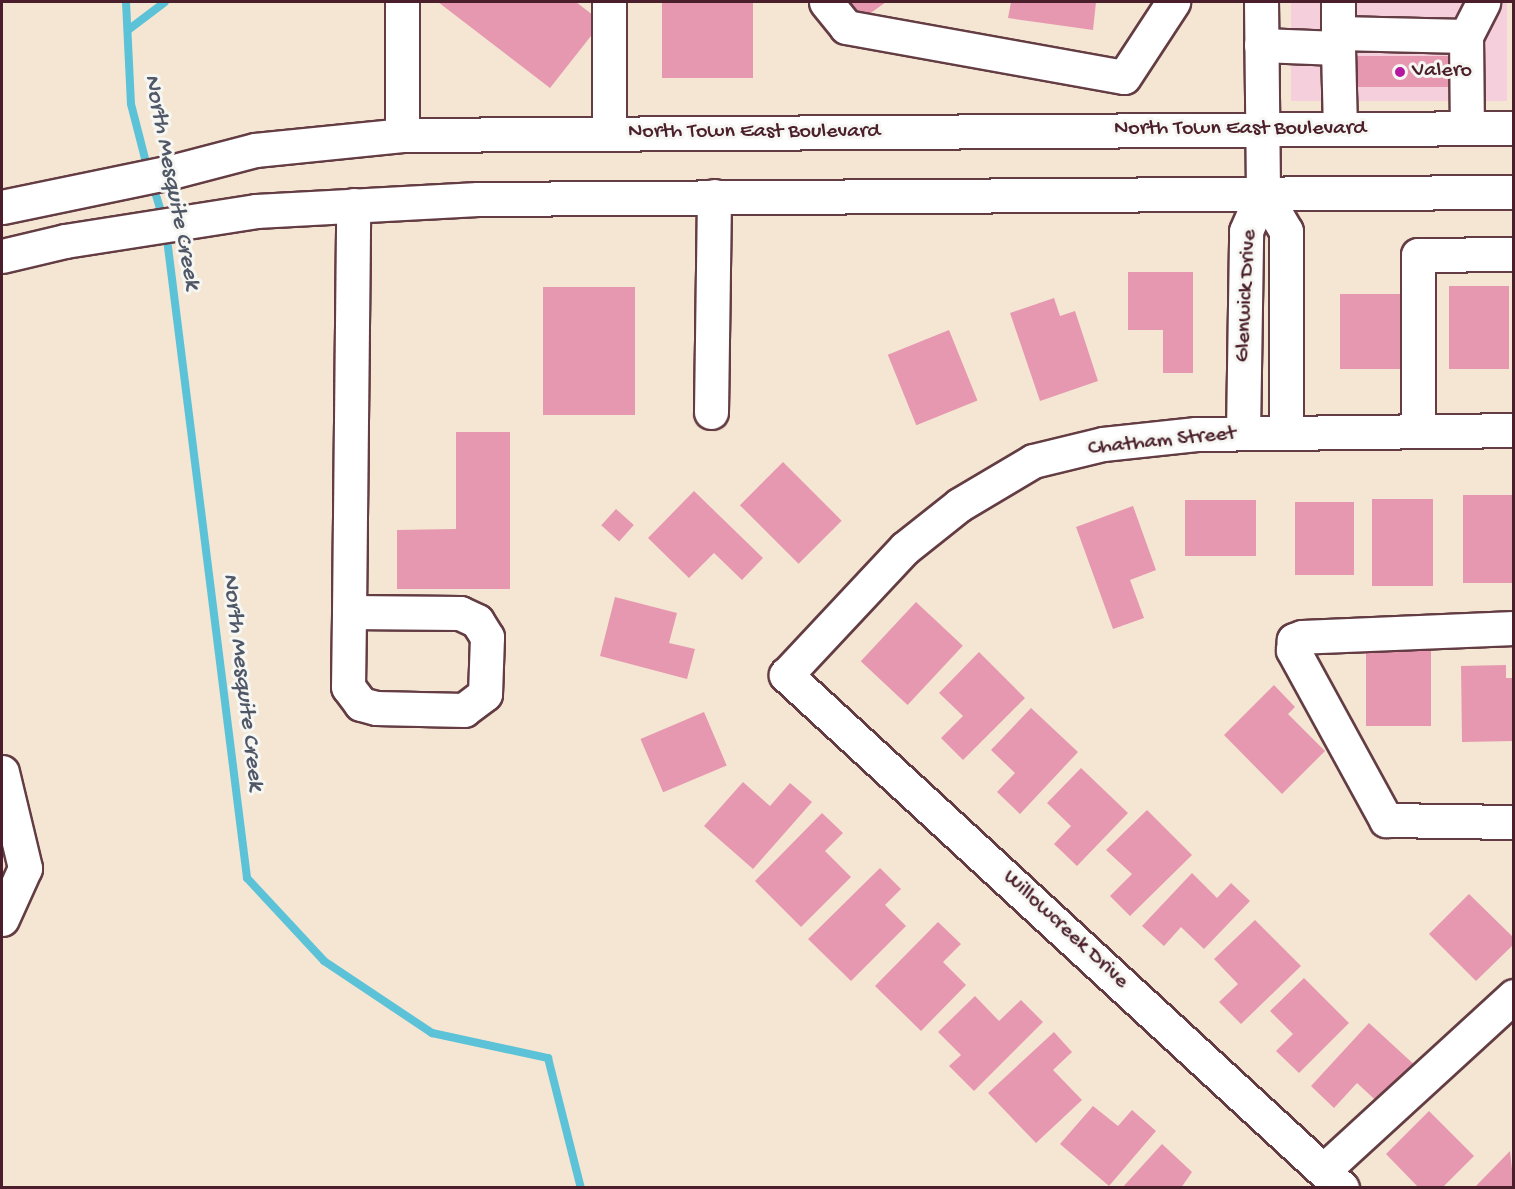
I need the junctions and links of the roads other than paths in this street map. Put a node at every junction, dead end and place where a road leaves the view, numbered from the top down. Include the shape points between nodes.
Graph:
1 (402, 2) edge
2 (609, 2) edge
3 (826, 2) edge
4 (1173, 2) edge
5 (1262, 2) edge
6 (1338, 2) edge
7 (1483, 2) edge
8 (1466, 36) junction
9 (1338, 41) junction
10 (1262, 45) junction
11 (1467, 128) junction
12 (1514, 128) edge
13 (1340, 129) junction
14 (1262, 130) junction
15 (609, 134) junction
16 (402, 135) junction
17 (1263, 192) junction
18 (1514, 192) edge
19 (714, 196) junction
20 (353, 205) junction
21 (2, 207) edge
22 (1514, 254) edge
23 (2, 256) edge
24 (711, 412) dead end
25 (1514, 430) edge
26 (1418, 431) junction
27 (1243, 433) junction
28 (1286, 433) junction
29 (349, 612) junction
30 (1514, 628) edge
31 (786, 675) joint
32 (2, 772) edge
33 (1514, 822) edge
34 (2, 920) edge
35 (1514, 996) edge
36 (1334, 1178) edge

1 - 16 main road
2 - 15 main road
3 - 4 main road via 846,27 1124,77
5 - 10 main road
6 - 9 main road
7 - 8 main road
8 - 9 main road
8 - 11 main road
9 - 10 main road
9 - 13 main road
10 - 14 main road
11 - 12 main road, North Town East Boulevard
11 - 13 main road, North Town East Boulevard
13 - 14 main road, North Town East Boulevard
14 - 15 main road, North Town East Boulevard
14 - 17 main road
15 - 16 main road, North Town East Boulevard
16 - 21 main road, North Town East Boulevard via 255,150
17 - 18 main road
17 - 19 main road
17 - 27 main road, Glenwick Drive via 1246,231
17 - 28 main road, Glenwick Drive via 1286,231
19 - 20 main road
19 - 24 main road
20 - 23 main road via 256,211 65,241
20 - 29 main road
22 - 26 main road via 1418,255
25 - 26 main road, Chatham Street
26 - 28 main road, Chatham Street
27 - 28 main road, Chatham Street
27 - 31 main road, Chatham Street via 1103,444 1034,461 959,505 905,548
29 - 29 main road via 348,687 361,704 464,710 485,694 487,637 477,621 460,613
30 - 33 main road via 1294,640 1293,650 1386,820
31 - 36 main road, Willowcreek Drive
32 - 34 main road via 25,868
35 - 36 main road

